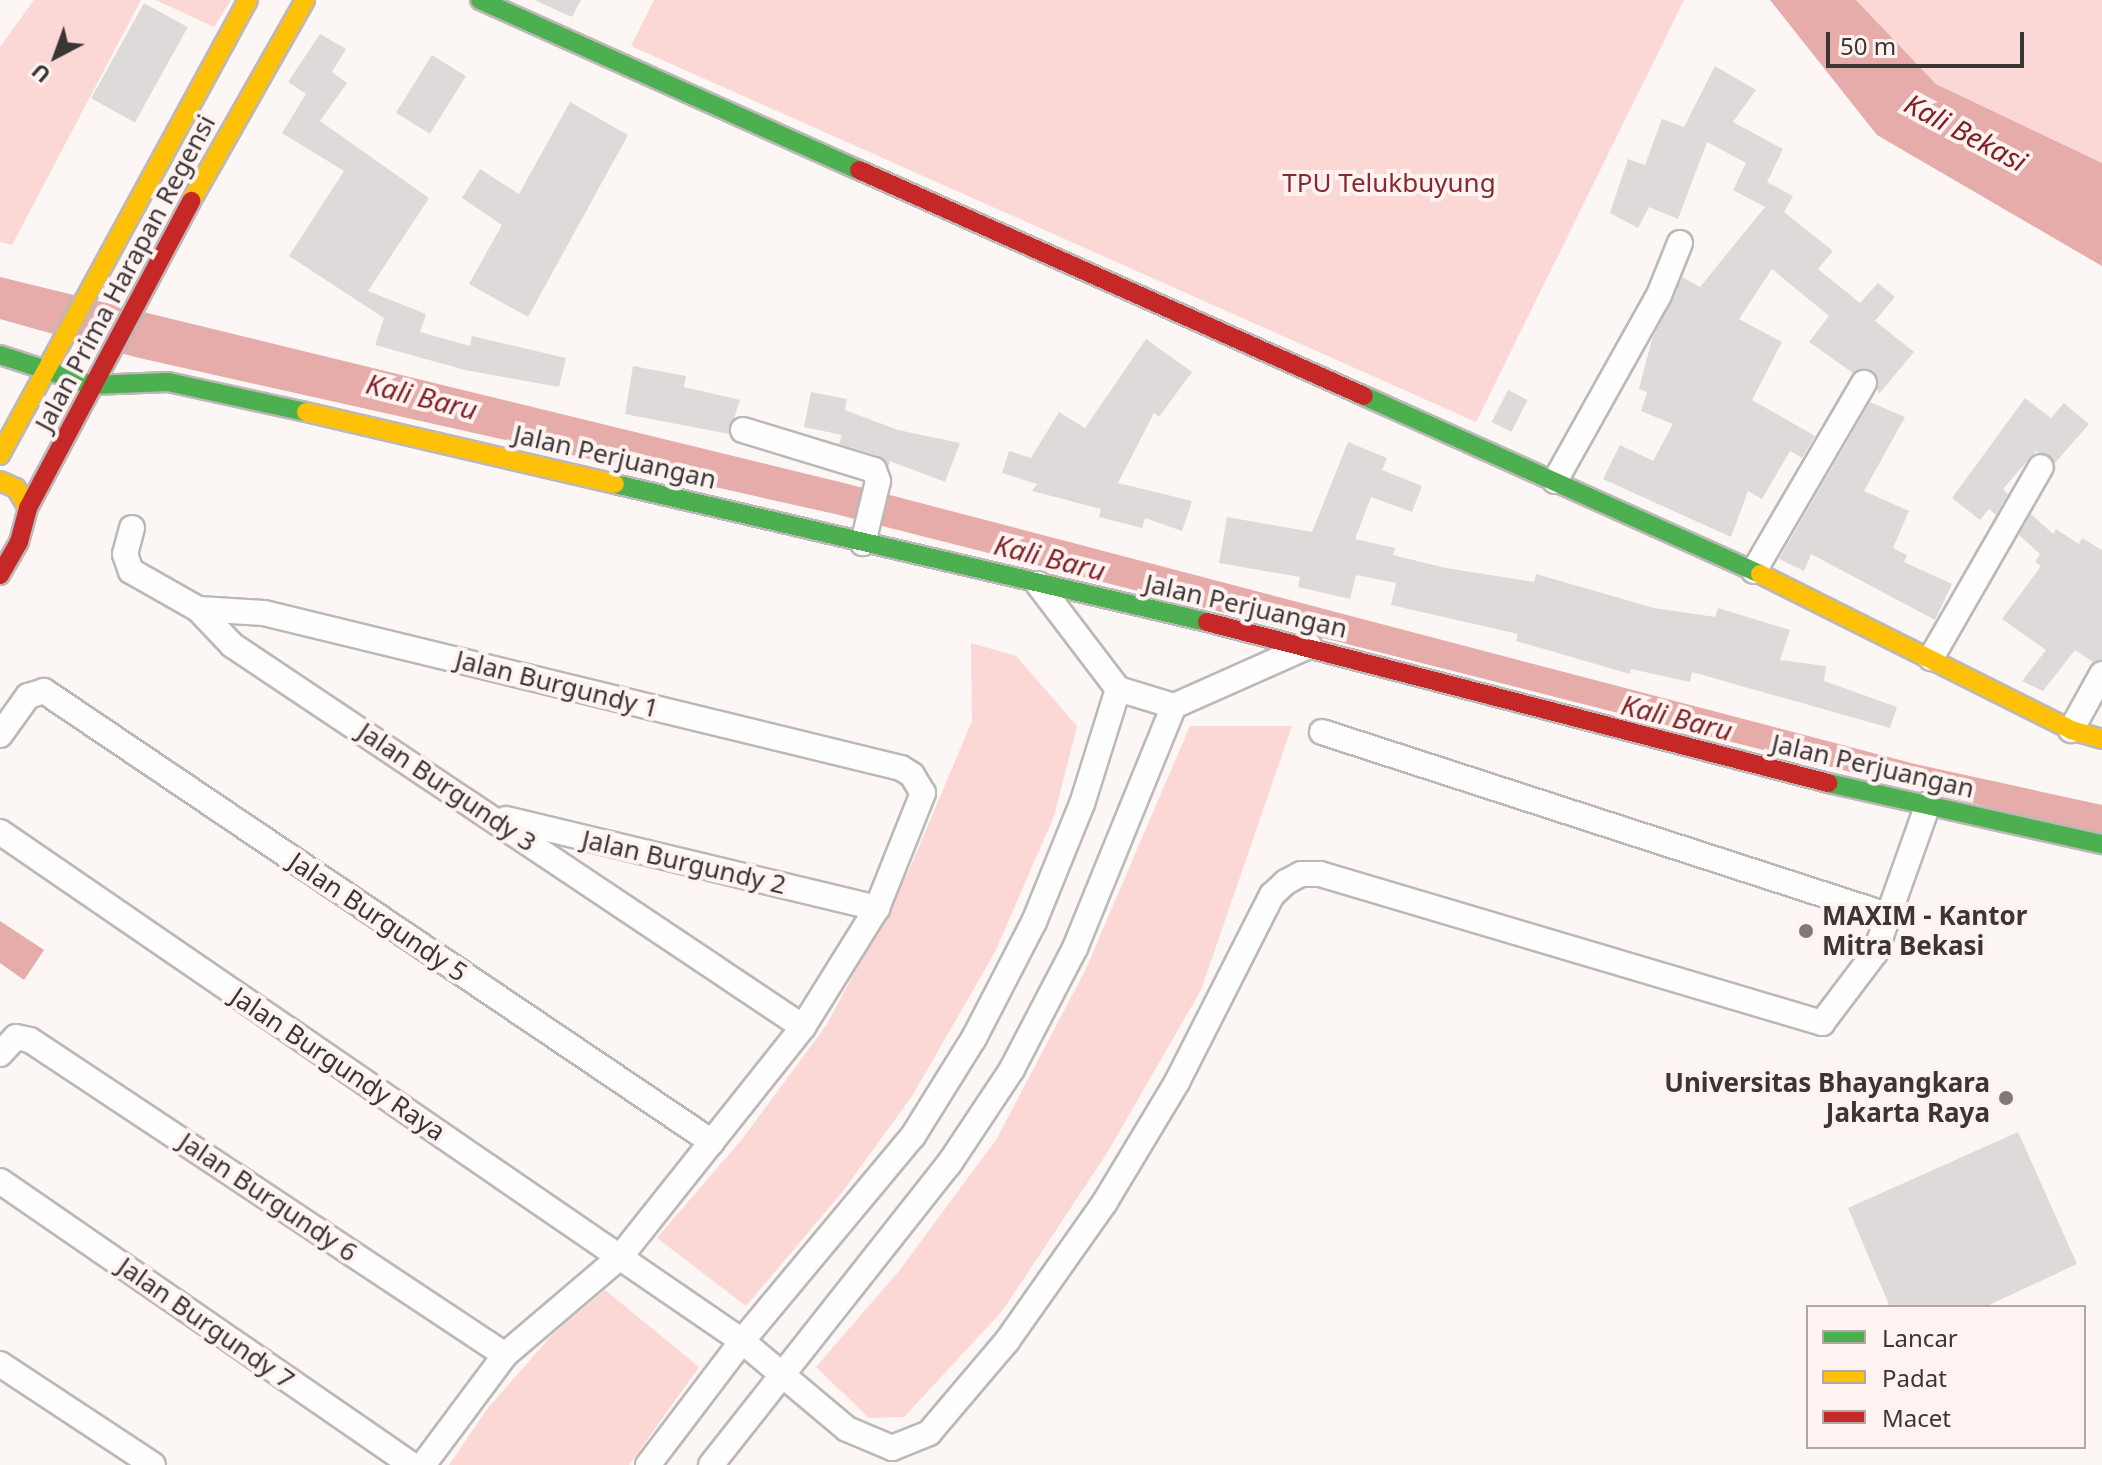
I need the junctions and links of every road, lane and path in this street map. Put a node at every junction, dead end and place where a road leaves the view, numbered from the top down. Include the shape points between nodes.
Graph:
1 (248, 0) edge
2 (305, 0) edge
3 (480, 0) edge
4 (1680, 243) dead end
5 (0, 355) edge
6 (48, 371) junction
7 (1864, 383) dead end
8 (92, 385) junction
9 (743, 430) dead end
10 (0, 455) edge
11 (2041, 467) dead end
12 (0, 481) edge
13 (1555, 481) junction
14 (28, 508) junction
15 (132, 528) dead end
16 (864, 536) junction
17 (19, 542) junction
18 (0, 549) edge
19 (1754, 571) junction
20 (0, 575) edge
21 (1038, 584) junction
22 (198, 609) junction
23 (1309, 646) junction
24 (1931, 658) junction
25 (2102, 674) edge
26 (1118, 689) junction
27 (1174, 706) junction
28 (2071, 730) junction
29 (1322, 732) dead end
30 (0, 735) edge
31 (2102, 739) edge
32 (1928, 804) junction
33 (490, 815) junction
34 (0, 832) edge
35 (2102, 844) edge
36 (877, 908) junction
37 (1890, 916) junction
38 (803, 1027) junction
39 (0, 1054) edge
40 (712, 1142) junction
41 (0, 1181) edge
42 (620, 1257) junction
43 (742, 1341) junction
44 (505, 1355) junction
45 (0, 1364) edge
46 (784, 1371) junction
47 (153, 1465) edge
48 (412, 1465) edge
49 (423, 1465) edge
50 (648, 1465) edge
51 (711, 1465) edge

1 - 6 main road, Jalan Prima Harapan Regensi
2 - 8 main road, Jalan Prima Harapan Regensi
3 - 13 main road
4 - 13 street via 1659,295
5 - 6 main road
6 - 8 main road, Jalan Perjuangan
6 - 10 main road, Jalan Prima Harapan Regensi
7 - 19 street
8 - 14 main road, Jalan Prima Harapan Regensi
8 - 16 main road, Jalan Perjuangan via 168,382 214,390
9 - 16 street via 868,466 878,481
11 - 24 street
12 - 14 main road via 16,488
13 - 19 main road
14 - 17 main road, Jalan Prima Harapan Regensi
15 - 22 street, Jalan Burgundy 3 via 126,565
16 - 21 main road, Jalan Perjuangan
17 - 18 main road
17 - 20 main road, Jalan Prima Harapan Regensi
19 - 24 main road
21 - 23 main road, Jalan Perjuangan
21 - 26 street
22 - 33 street, Jalan Burgundy 3 via 232,645
22 - 36 street, Jalan Burgundy 1 via 264,613 912,775 923,793 922,803
23 - 27 street
23 - 32 main road, Jalan Perjuangan via 1786,774
24 - 28 main road
25 - 28 street
26 - 27 street
26 - 43 street via 1082,804 1040,909 974,1038 913,1136
27 - 46 street via 1075,948 1012,1069 949,1164
28 - 31 main road
29 - 37 street
30 - 40 street, Jalan Burgundy 5 via 28,696 44,691
32 - 35 main road, Jalan Perjuangan
32 - 37 street
33 - 36 street, Jalan Burgundy 2
33 - 38 street, Jalan Burgundy 3
34 - 42 street, Jalan Burgundy Raya
36 - 38 street
37 - 46 street, Jalan Burgundy Raya via 1863,973 1822,1023 1344,880 1301,874 1272,895 1177,1082 1105,1202 1007,1341 929,1433 892,1448 873,1441 847,1429
38 - 40 street
39 - 44 street, Jalan Burgundy 6 via 16,1037 30,1040
40 - 42 street
41 - 48 street, Jalan Burgundy 7
42 - 43 street, Jalan Burgundy Raya
42 - 44 street
43 - 46 street, Jalan Burgundy Raya
43 - 50 street
44 - 49 street
45 - 47 street
46 - 51 street

